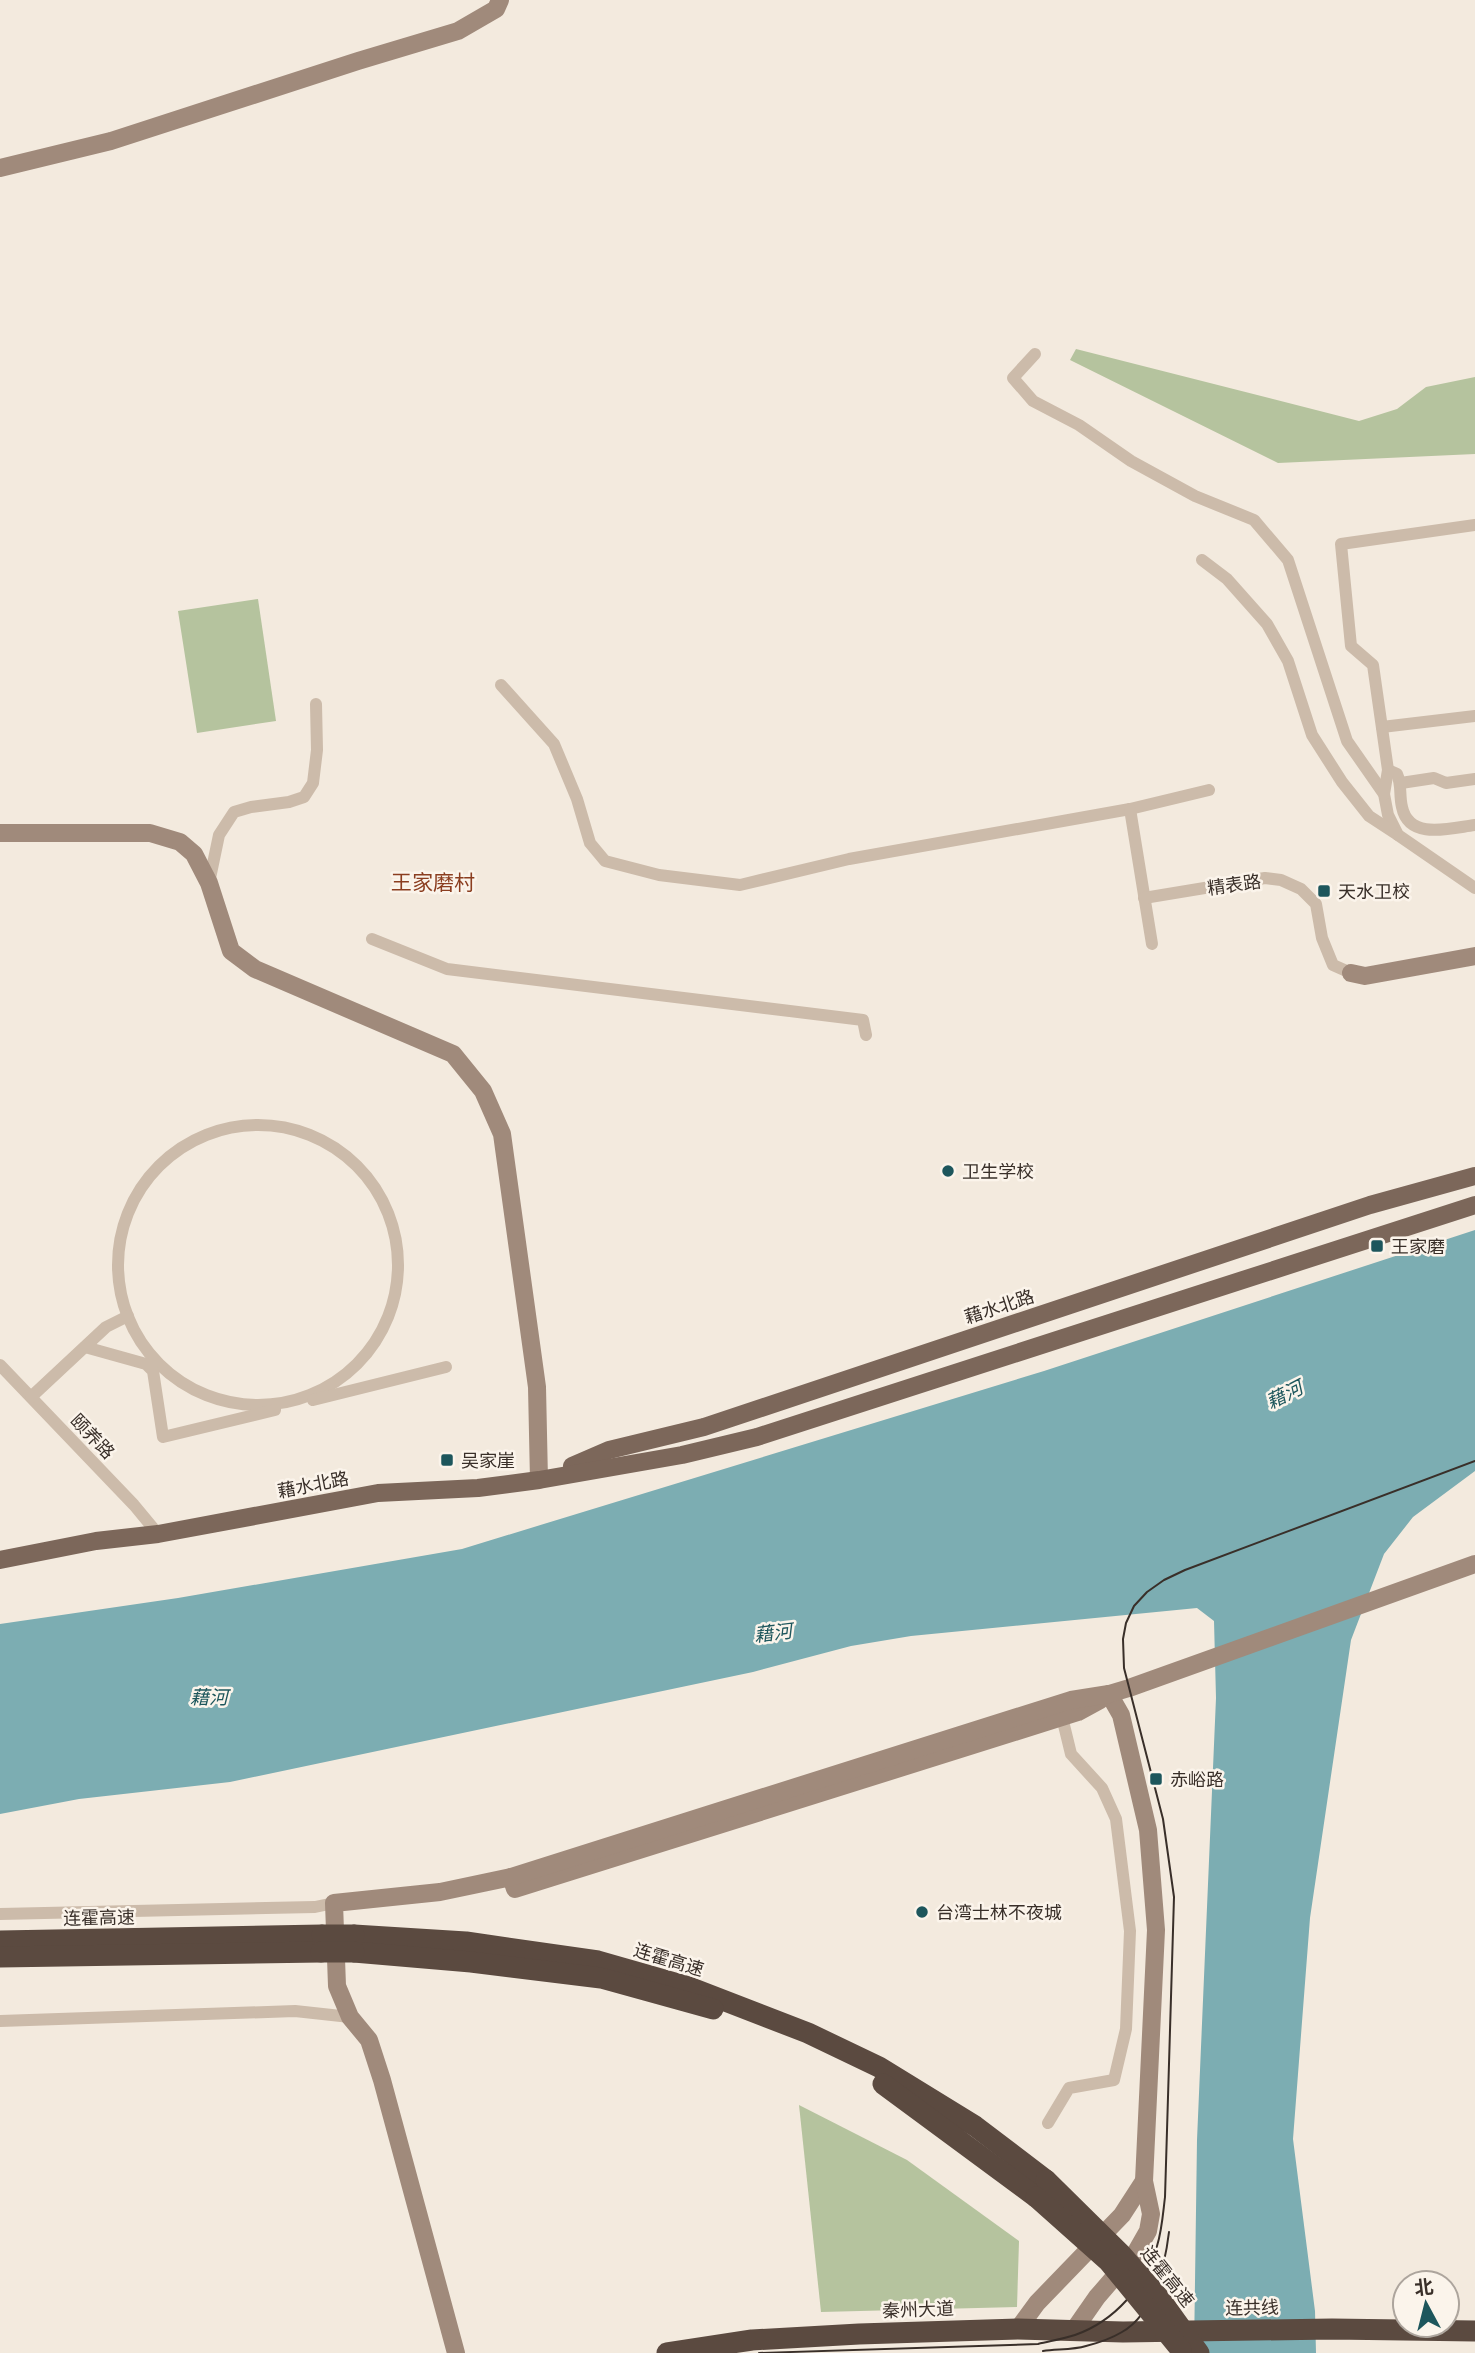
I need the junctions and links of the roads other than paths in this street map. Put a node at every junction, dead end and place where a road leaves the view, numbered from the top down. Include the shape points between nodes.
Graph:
1 (500, 0) edge
2 (0, 168) edge
3 (1035, 354) dead end
4 (1475, 525) edge
5 (1202, 559) dead end
6 (501, 685) dead end
7 (316, 704) dead end
8 (1475, 716) edge
9 (1382, 727) junction
10 (1388, 770) junction
11 (1475, 779) edge
12 (1401, 783) junction
13 (1209, 790) dead end
14 (1384, 794) junction
15 (1130, 809) junction
16 (1475, 825) edge
17 (0, 833) edge
18 (1398, 835) junction
19 (209, 883) junction
20 (1475, 887) edge
21 (1144, 898) junction
22 (372, 939) dead end
23 (1152, 944) dead end
24 (1475, 956) edge
25 (1352, 972) joint
26 (866, 1035) dead end
27 (1475, 1176) edge
28 (1475, 1205) edge
29 (128, 1316) junction
30 (85, 1347) junction
31 (0, 1365) edge
32 (446, 1367) dead end
33 (31, 1397) junction
34 (539, 1480) junction
35 (158, 1534) junction
36 (96, 1541) junction
37 (0, 1560) edge
38 (1475, 1564) edge
39 (0, 1570) edge
40 (1109, 1694) junction
41 (1062, 1717) junction
42 (511, 1877) junction
43 (334, 1903) junction
44 (0, 1914) edge
45 (0, 1941) edge
46 (322, 1943) junction
47 (0, 1957) edge
48 (350, 2017) junction
49 (0, 2021) edge
50 (1048, 2123) dead end
51 (1144, 2181) junction
52 (1041, 2189) junction
53 (1018, 2329) junction
54 (1074, 2330) junction
55 (1172, 2331) joint
56 (1475, 2331) edge
57 (456, 2353) edge
58 (667, 2353) edge
59 (1183, 2353) edge
60 (1199, 2353) edge

1 - 2 main road via 496,9 458,31 111,141
3 - 14 street via 1013,378 1033,401 1195,496 1254,520 1288,560 1347,741
4 - 9 street via 1341,544 1350,646 1373,665
5 - 18 street via 1268,624 1288,661 1312,735 1369,817
6 - 15 street via 554,744 590,843 605,861 659,875 740,885 849,859
7 - 19 street via 313,783 304,797 234,812 219,835
8 - 9 street
9 - 10 street
10 - 12 street via 1397,774
10 - 14 street
11 - 12 street
12 - 16 street via 1402,811 1412,824 1427,830
13 - 15 street
14 - 18 street
15 - 21 street
17 - 19 main road via 150,833 180,842 194,854
18 - 20 street
19 - 34 main road via 231,951 254,969 453,1054 483,1091 502,1134 537,1387
21 - 23 street
21 - 25 street, 精表路 via 1265,878 1281,880 1301,888 1317,904 1322,938 1333,965
22 - 26 street via 447,969 863,1020
24 - 25 main road, 精表路 via 1365,976
27 - 34 main road, 藉水北路 via 1370,1205 704,1427 609,1450
28 - 34 main road, 藉水北路 via 757,1437
29 - 29 street via 156,1361 179,1381 206,1395 258,1405 310,1395 337,1381 360,1361 386,1324 398,1280 392,1220 361,1169 338,1149 311,1135 266,1125 207,1135 162,1163 131,1206 121,1235 118,1265
29 - 30 street via 106,1327
30 - 32 street via 146,1364 153,1371 163,1437
30 - 33 street
31 - 33 street, 颐养路
33 - 35 street, 颐养路
34 - 35 main road, 藉水北路 via 379,1493
35 - 36 main road, 藉水北路
36 - 37 main road, 藉水北路
36 - 39 main road, 藉水北路
38 - 40 main road
40 - 41 main road
40 - 42 main road via 1071,1700
40 - 51 main road via 1121,1715 1148,1830 1156,1930
41 - 42 main road via 514,1889
41 - 50 street via 1071,1754 1102,1788 1116,1819 1130,1931 1126,2029 1114,2080 1069,2088
42 - 43 main road via 440,1892
43 - 44 street
43 - 48 main road via 337,1986
45 - 46 highway, 连霍高速
46 - 47 highway, 连霍高速
46 - 52 highway, 连霍高速, bridge via 471,1962 600,1970 732,2013 877,2080
48 - 49 street via 295,2011
48 - 57 main road via 369,2040 382,2080
51 - 53 main road via 1122,2215
51 - 54 main road via 1151,2214 1148,2231
52 - 59 highway, 连霍高速, bridge via 1109,2262
52 - 60 highway, 连霍高速, bridge via 1121,2254
53 - 54 highway, 秦州大道
53 - 58 highway, 秦州大道 via 765,2339
54 - 55 highway, 秦州大道
55 - 56 highway, 连共线

